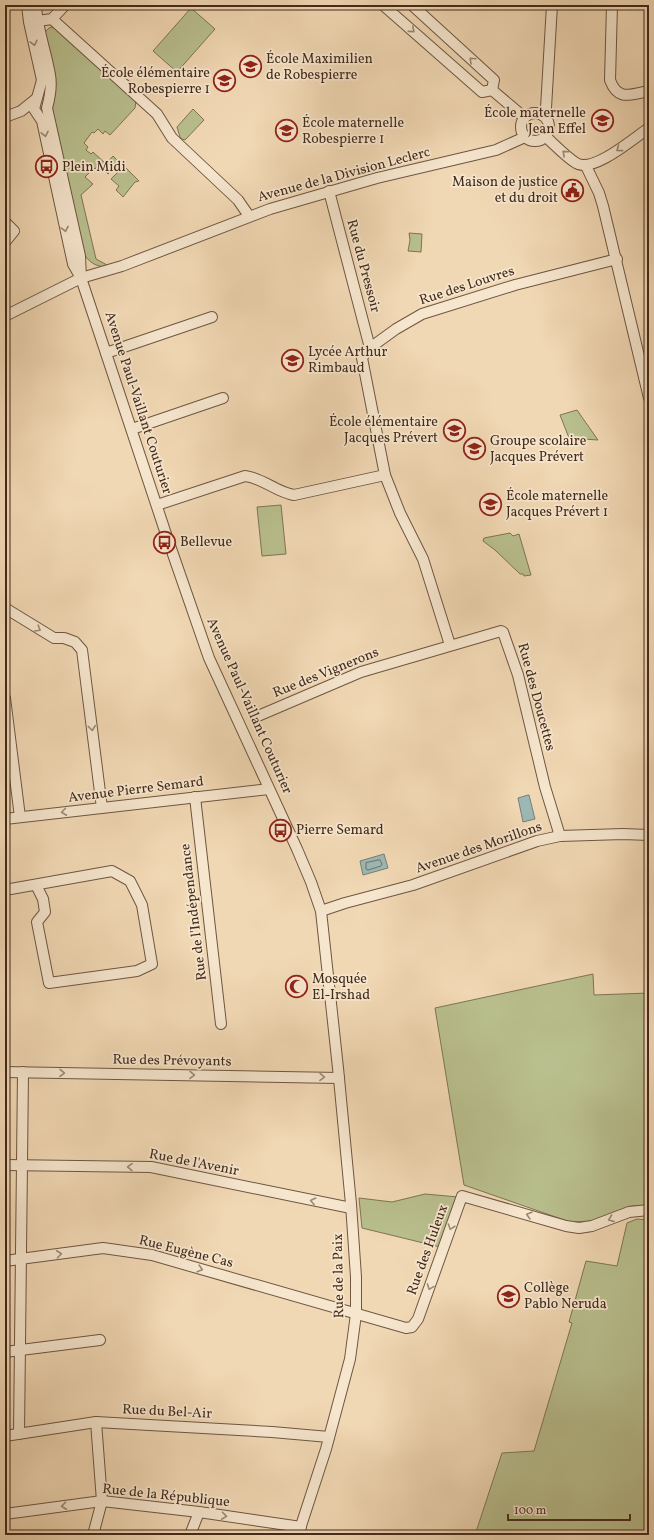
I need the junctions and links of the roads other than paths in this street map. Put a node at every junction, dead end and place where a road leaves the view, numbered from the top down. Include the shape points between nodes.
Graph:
1 (27, 5) edge
2 (36, 5) edge
3 (65, 5) edge
4 (383, 5) edge
5 (412, 5) edge
6 (552, 5) edge
7 (612, 5) edge
8 (52, 19) junction
9 (33, 22) junction
10 (492, 90) junction
11 (649, 91) edge
12 (51, 93) junction
13 (37, 96) junction
14 (47, 108) junction
15 (21, 111) junction
16 (36, 112) junction
17 (542, 114) junction
18 (5, 117) edge
19 (524, 117) junction
20 (649, 128) edge
21 (545, 136) junction
22 (525, 137) junction
23 (586, 166) junction
24 (329, 191) junction
25 (249, 216) junction
26 (5, 222) edge
27 (5, 242) edge
28 (617, 259) junction
29 (81, 278) junction
30 (5, 316) edge
31 (212, 317) dead end
32 (370, 348) junction
33 (106, 353) junction
34 (223, 398) dead end
35 (649, 398) edge
36 (132, 429) junction
37 (385, 476) junction
38 (157, 505) junction
39 (5, 608) edge
40 (450, 645) junction
41 (5, 698) edge
42 (258, 716) dead end
43 (269, 789) junction
44 (195, 797) junction
45 (102, 808) junction
46 (20, 817) junction
47 (5, 819) edge
48 (649, 835) edge
49 (560, 836) junction
50 (36, 884) junction
51 (5, 890) edge
52 (321, 911) junction
53 (221, 1024) dead end
54 (335, 1034) joint
55 (5, 1072) edge
56 (23, 1072) junction
57 (339, 1078) junction
58 (21, 1165) junction
59 (5, 1166) edge
60 (351, 1208) junction
61 (649, 1210) edge
62 (20, 1259) junction
63 (5, 1261) edge
64 (356, 1314) junction
65 (100, 1340) dead end
66 (21, 1350) junction
67 (5, 1352) edge
68 (96, 1422) junction
69 (18, 1434) junction
70 (5, 1436) edge
71 (329, 1437) junction
72 (102, 1501) junction
73 (199, 1512) junction
74 (5, 1514) edge
75 (299, 1531) edge
76 (92, 1535) edge
77 (190, 1535) edge

1 - 9 street
2 - 9 street
3 - 8 street
4 -> 10 street via 482,92
10 -> 5 street via 494,80
6 - 17 street via 546,108
7 - 11 street via 610,80 613,88 624,96
8 - 9 street
8 - 25 street via 157,114 172,138 238,200
9 - 12 street via 50,74
9 -> 13 street via 42,80
10 - 19 street
12 - 13 street via 45,88
12 - 14 street
13 - 15 street
13 - 16 street via 34,109
14 - 16 street via 44,112
14 - 29 street via 80,256
15 - 16 street
15 - 18 street
16 -> 29 street via 44,126 73,264
17 - 19 street via 532,113
17 - 21 street via 549,125
19 - 22 street via 520,125
20 -> 23 street via 608,157
21 - 22 street via 533,141
23 -> 21 street via 577,164
22 - 24 street, Avenue de la Division Leclerc via 496,150
23 - 28 street via 599,193
24 - 25 street, Avenue de la Division Leclerc
24 - 32 street, Rue du Pressoir
25 - 29 street, Avenue de la Division Leclerc via 122,266
26 - 27 street via 14,231
28 - 32 street, Rue des Louvres via 515,285 422,314
28 - 35 street
29 - 30 street, Avenue de la Division Leclerc
29 - 33 street, Avenue Paul-Vaillant Couturier
31 - 33 street
32 - 37 street via 362,358
33 - 36 street, Avenue Paul-Vaillant Couturier
34 - 36 street
36 - 38 street, Avenue Paul-Vaillant Couturier
37 - 38 street via 294,495 284,494 254,477 245,476
37 - 40 street via 423,559
38 - 43 street, Avenue Paul-Vaillant Couturier via 209,658
39 -> 45 street via 54,638 75,642 82,650
40 - 42 street, Rue des Vignerons via 361,672
40 - 49 street, Rue des Doucettes via 501,630 503,632 518,676 545,787
41 - 46 street
43 - 44 street, Avenue Pierre Semard
43 - 52 street, Avenue Paul-Vaillant Couturier via 311,882
44 - 45 street, Avenue Pierre Semard
44 - 53 street, Rue de l'Indépendance
45 -> 46 street, Avenue Pierre Semard
46 - 47 street, Avenue Pierre Semard
48 - 49 street, Avenue des Morillons
49 - 52 street, Avenue des Morillons via 537,841 413,885
50 - 50 street via 112,871 130,881 142,905 152,964 137,970 49,984 37,922 45,912 43,899
50 - 51 street
52 - 54 street, Avenue Paul-Vaillant Couturier
54 - 57 street, Rue de la Paix
55 - 56 street, Rue des Prévoyants
56 -> 57 street, Rue des Prévoyants
56 - 58 street
57 - 60 street, Rue de la Paix
58 - 59 street, Rue de l'Avenir
60 -> 58 street, Rue de l'Avenir via 151,1167
58 - 62 street
60 - 64 street, Rue de la Paix
61 -> 64 street, Rue des Huleux via 629,1212 592,1226 579,1228 462,1196 418,1319 412,1327 406,1328
62 - 63 street, Rue Eugène Cas
62 -> 64 street, Rue Eugène Cas via 102,1248 152,1255
62 - 66 street
64 - 71 street, Rue de la Paix via 350,1359
65 - 66 street
66 - 67 street
66 - 69 street
68 - 69 street, Rue du Bel-Air
68 - 71 street, Rue du Bel-Air
68 - 72 street
69 - 70 street, Rue du Bel-Air
71 - 75 street, Rue de la Paix
72 - 73 street, Rue de la République
72 -> 74 street, Rue de la République
72 - 76 street
73 -> 75 street, Rue de la République
73 - 77 street

